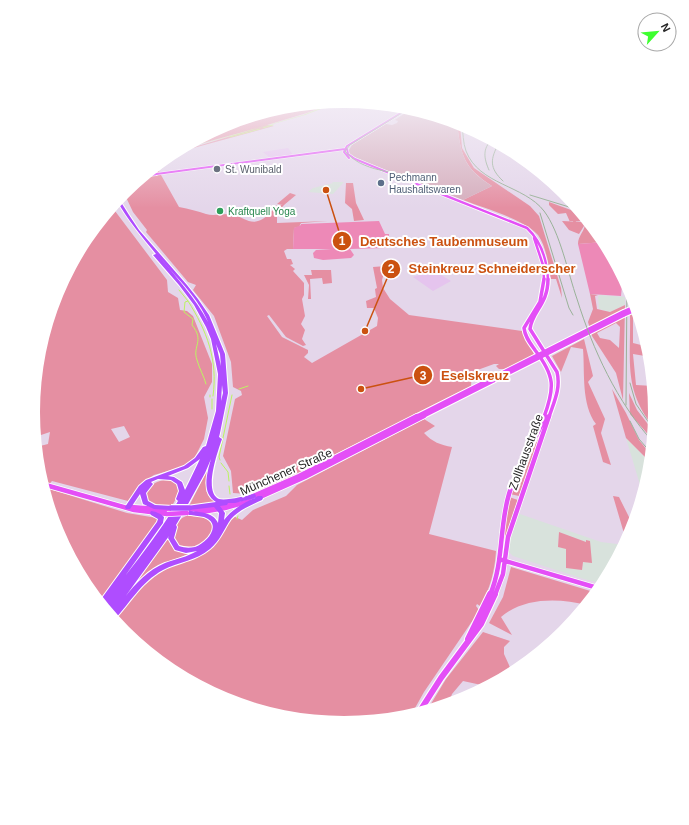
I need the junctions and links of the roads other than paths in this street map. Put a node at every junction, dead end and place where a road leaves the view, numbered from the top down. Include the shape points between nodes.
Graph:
1 (374, 130) edge
2 (346, 149) junction
3 (156, 174) edge
4 (121, 206) edge
5 (631, 310) edge
6 (533, 318) junction
7 (530, 326) junction
8 (524, 330) junction
9 (532, 334) junction
10 (543, 355) junction
11 (223, 395) junction
12 (221, 420) junction
13 (210, 441) junction
14 (49, 486) edge
15 (257, 497) joint
16 (230, 503) junction
17 (239, 503) junction
18 (128, 507) junction
19 (218, 508) junction
20 (171, 510) junction
21 (189, 511) junction
22 (153, 513) junction
23 (177, 517) junction
24 (220, 534) junction
25 (504, 542) junction
26 (502, 560) junction
27 (594, 587) edge
28 (105, 600) edge
29 (108, 603) edge
30 (112, 608) edge
31 (116, 613) edge
32 (422, 707) edge

1 - 2 main road
2 - 3 main road
2 - 6 main road via 354,158 529,231 545,268 546,279 545,301
4 - 11 highway via 132,228 190,298 204,319 218,354
5 - 10 main road, Münchener Straße, bridge
6 - 7 main road
6 - 8 main road
7 - 8 main road
7 - 9 main road
8 - 9 main road
8 - 10 main road via 527,338
9 - 10 main road
10 - 15 main road, Münchener Straße
10 - 25 main road, Zollhausstraße via 552,375 552,391 532,448 510,487
10 - 25 main road, Zollhausstraße via 558,374 559,389
11 - 12 highway
11 - 13 highway
12 - 16 highway via 221,433 208,488 214,498
12 - 23 highway via 205,468
13 - 18 highway via 199,456 188,465 148,481 140,488
13 - 20 highway via 196,475
14 - 18 main road
15 - 17 highway
16 - 17 highway
16 - 19 main road, Münchener Straße
16 - 21 highway
17 - 24 highway
18 - 20 main road
18 - 22 main road
19 - 21 main road, Münchener Straße
19 - 24 highway via 222,520
20 - 20 highway via 154,507 145,502 143,495 147,486 160,478 178,481 182,491
20 - 21 highway, bridge
20 - 22 main road
20 - 29 highway via 142,558
21 - 23 highway via 210,517 216,528 211,540 195,550 182,550 172,542 171,534
22 - 28 highway via 160,517 160,523
23 - 30 highway
24 - 31 highway via 202,552 164,567 149,576 137,586
25 - 26 main road, Zollhausstraße
26 - 27 main road
26 - 32 main road, Zollhausstraße via 501,580 488,613

